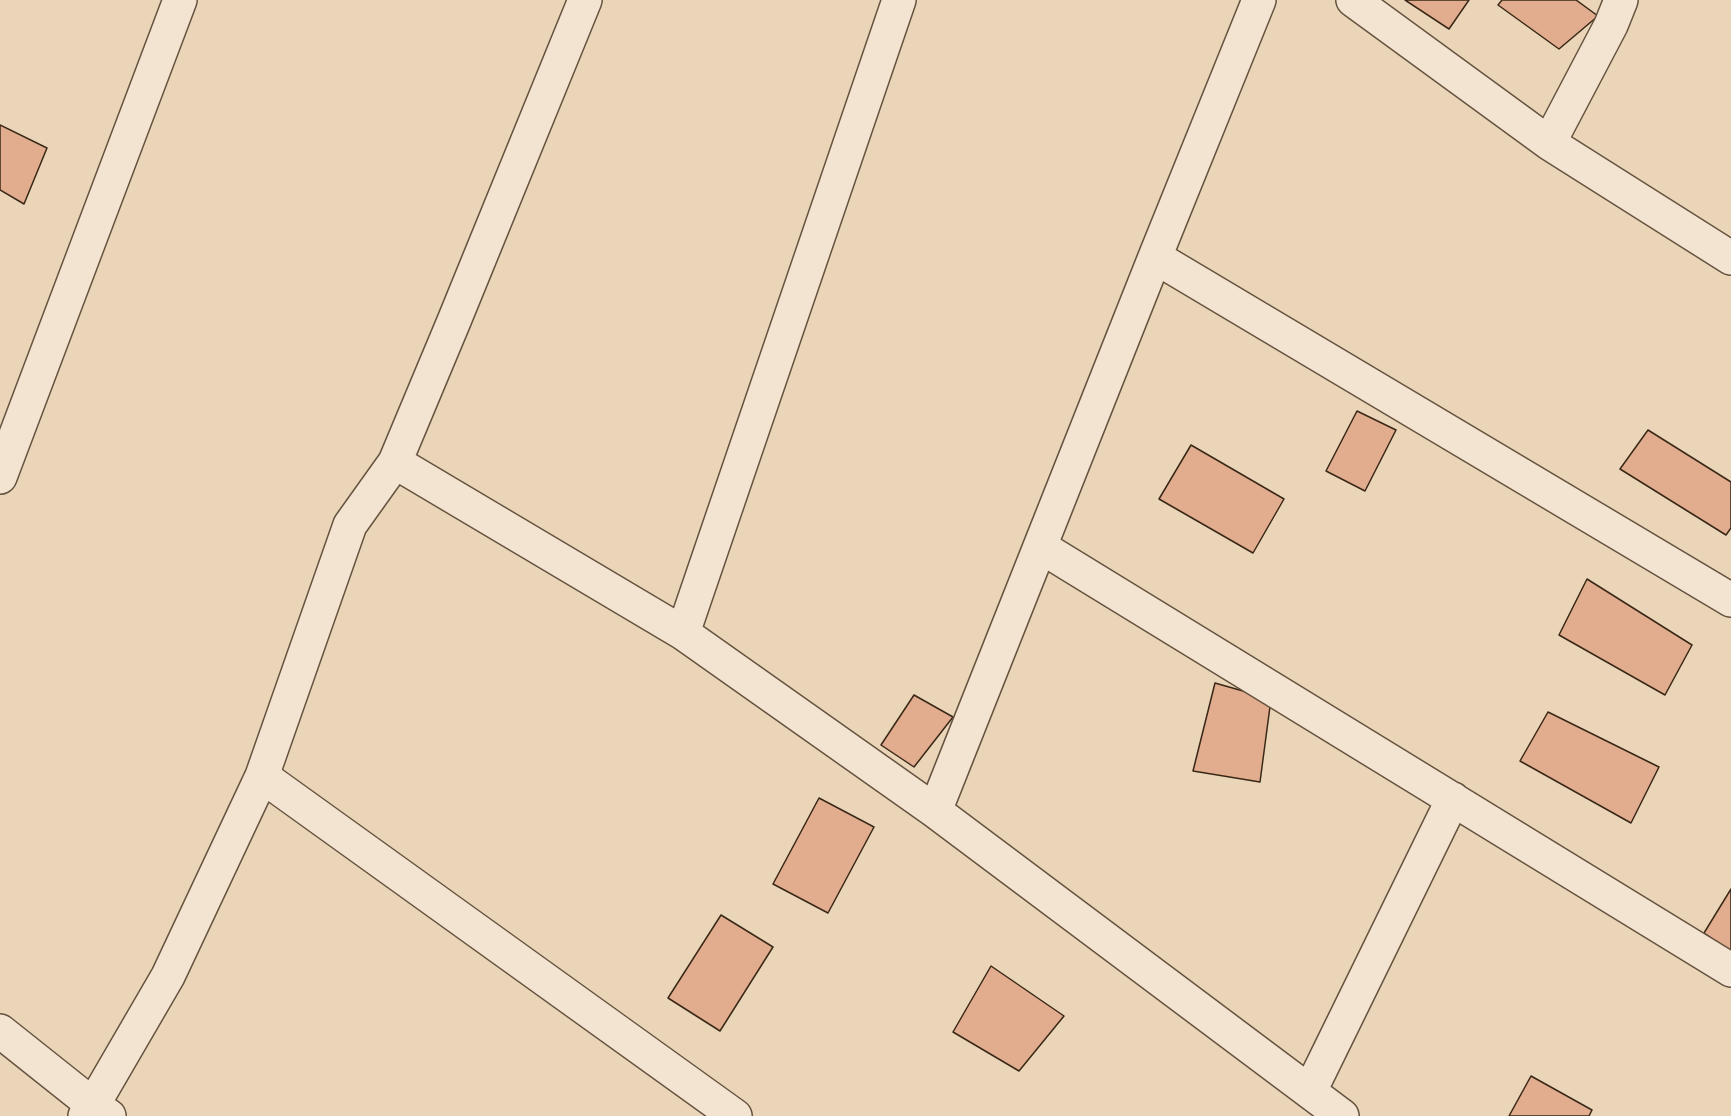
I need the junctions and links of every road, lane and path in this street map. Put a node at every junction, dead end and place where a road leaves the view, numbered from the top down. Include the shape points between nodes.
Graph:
1 (180, 0) edge
2 (585, 0) edge
3 (899, 0) edge
4 (1259, 0) edge
5 (1353, 0) edge
6 (1621, 0) edge
7 (1549, 143) junction
8 (1155, 257) junction
9 (1731, 258) edge
10 (395, 462) junction
11 (0, 477) edge
12 (1041, 546) junction
13 (1731, 600) edge
14 (682, 633) junction
15 (262, 776) junction
16 (1453, 799) junction
17 (936, 811) junction
18 (1731, 970) edge
19 (0, 1031) edge
20 (1310, 1092) junction
21 (96, 1112) edge
22 (735, 1116) edge
23 (1342, 1116) edge

1 - 11 street
2 - 10 street
3 - 14 street
4 - 8 street
5 - 7 street
6 - 7 street
7 - 9 street
8 - 12 street
8 - 13 street
10 - 14 street
10 - 15 street via 350,525
12 - 16 street
12 - 17 street
14 - 17 street
15 - 21 street via 168,976
15 - 22 street
16 - 18 street
16 - 20 street
17 - 20 street
19 - 21 street
20 - 23 street

